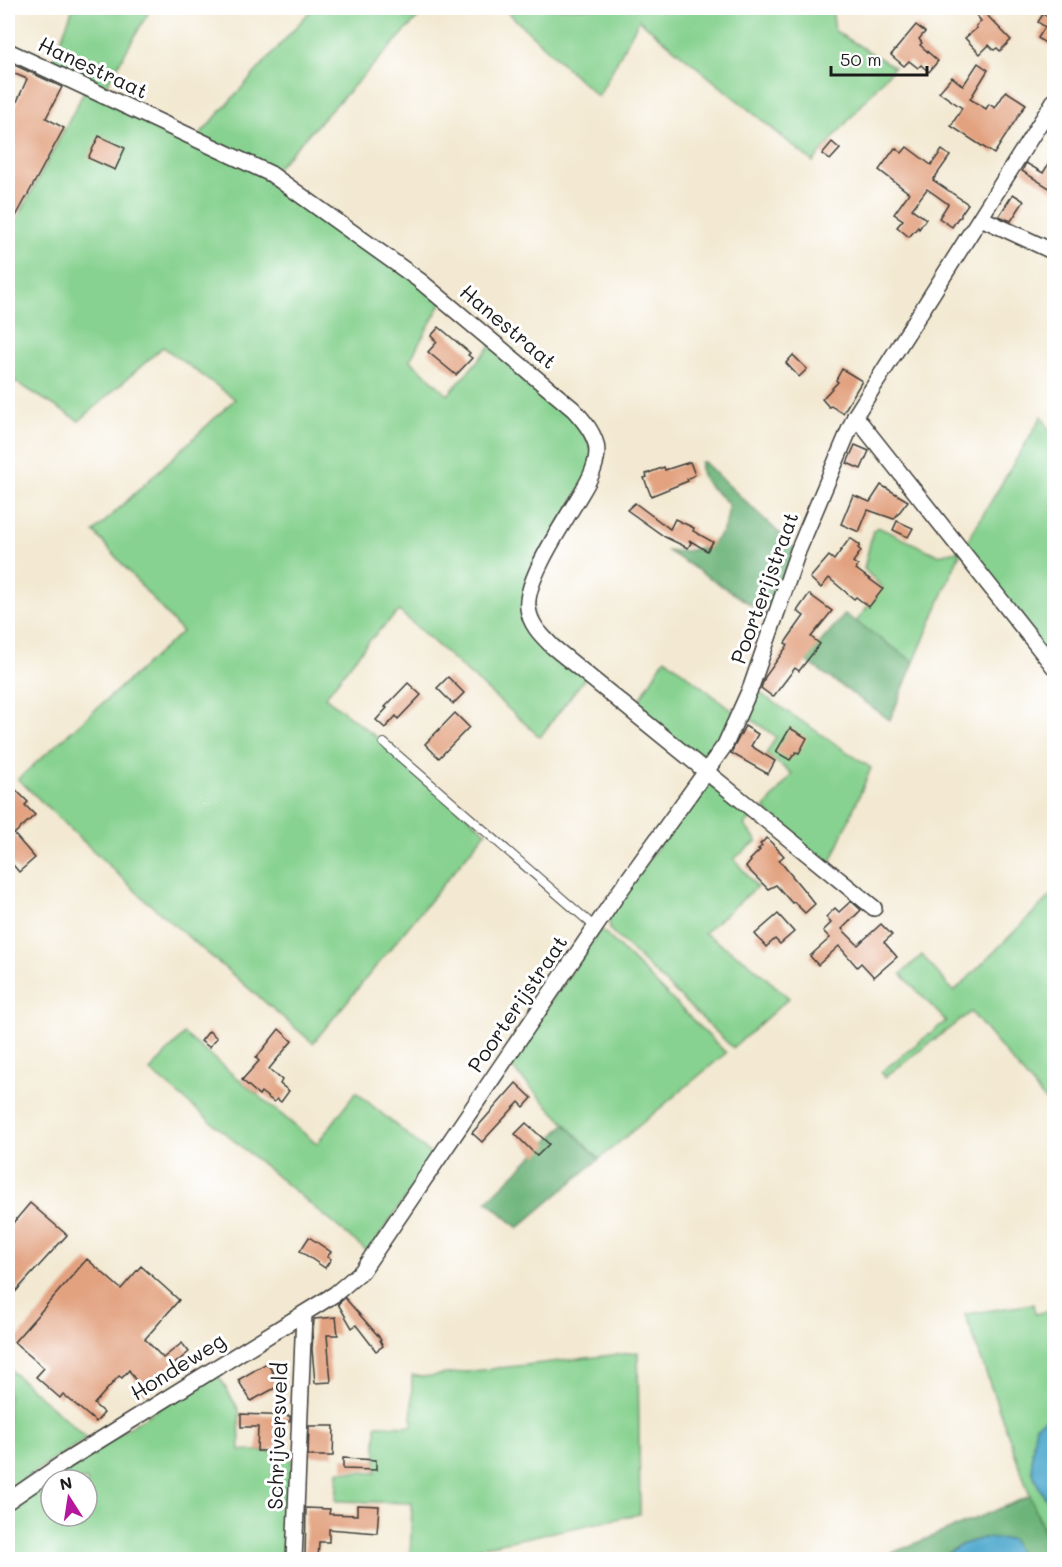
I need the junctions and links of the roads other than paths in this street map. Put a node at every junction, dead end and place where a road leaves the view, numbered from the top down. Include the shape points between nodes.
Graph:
1 (8, 51) edge
2 (1054, 101) edge
3 (981, 218) junction
4 (1054, 252) edge
5 (855, 416) junction
6 (1054, 667) edge
7 (384, 743) dead end
8 (708, 771) junction
9 (874, 908) dead end
10 (595, 927) junction
11 (367, 1263) joint
12 (304, 1314) junction
13 (8, 1501) edge
14 (294, 1560) edge

1 - 8 street, Hanestraat via 271,174 419,280 573,409 597,445 596,458 588,482 535,574 528,607 533,624 553,647
2 - 3 street, Poorterijstraat
3 - 4 street
3 - 5 street, Poorterijstraat
5 - 6 street
5 - 8 street, Poorterijstraat via 798,551 751,687 725,745
7 - 10 lane
8 - 9 street
8 - 10 street, Poorterijstraat
10 - 11 street, Poorterijstraat
11 - 12 street, Hondeweg via 335,1294
12 - 13 street, Hondeweg
12 - 14 street, Schrijversveld

